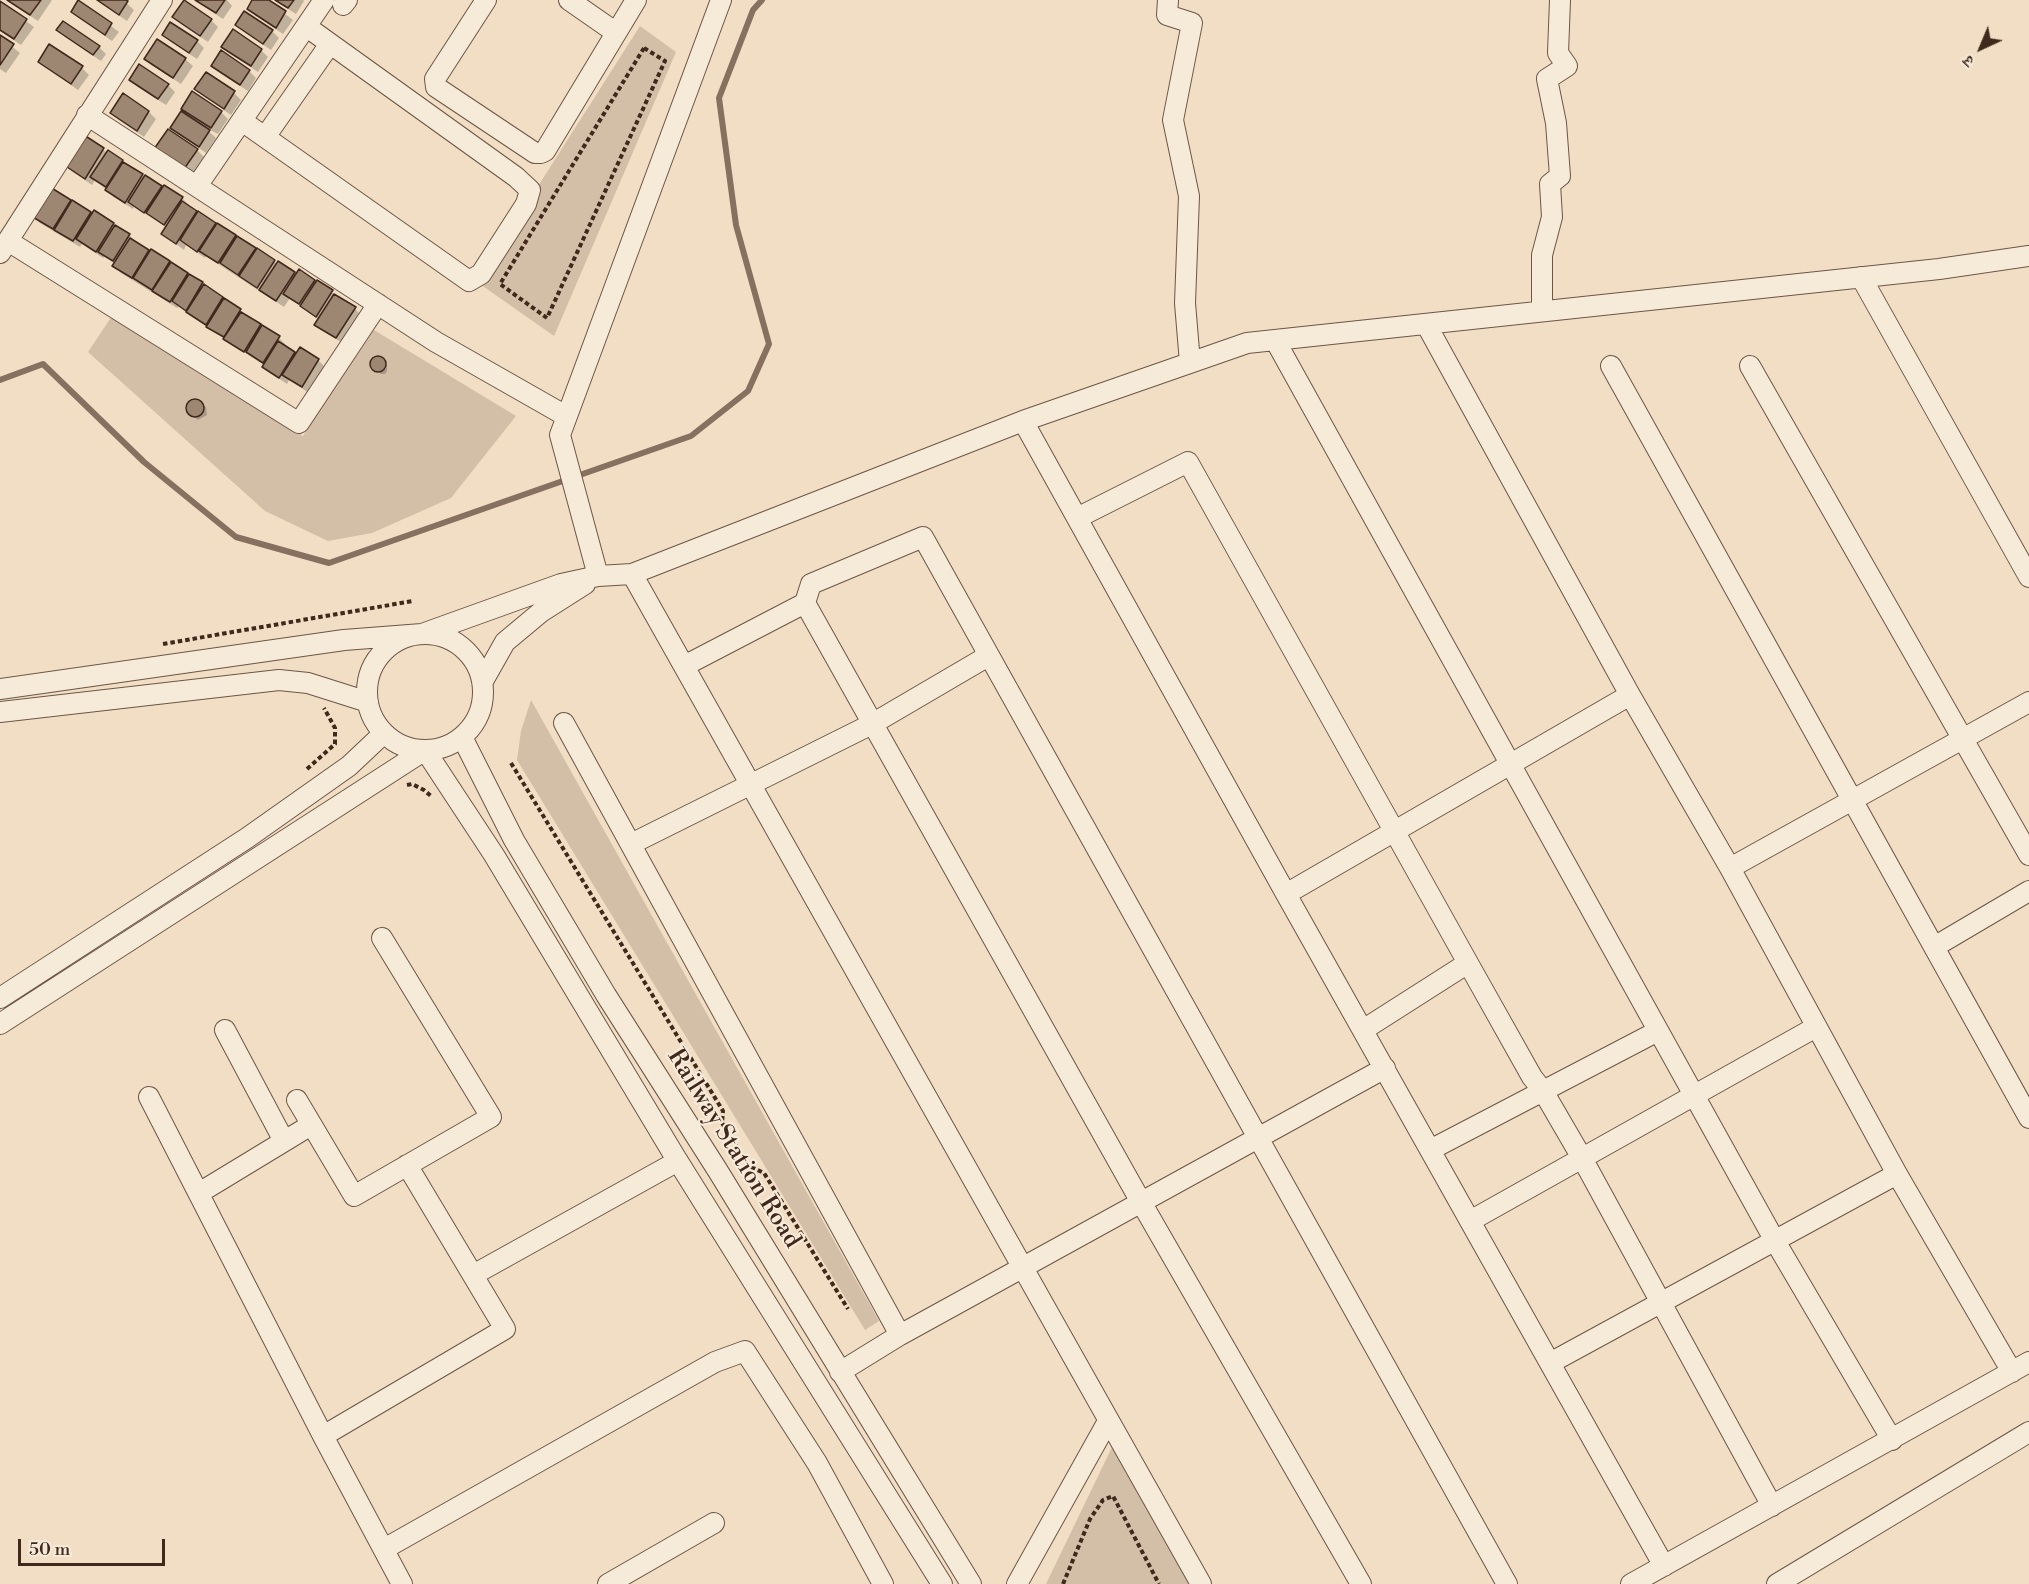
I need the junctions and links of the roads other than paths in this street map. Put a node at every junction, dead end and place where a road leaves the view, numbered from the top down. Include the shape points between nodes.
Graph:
1 (162, 0) edge
2 (324, 0) edge
3 (486, 0) edge
4 (569, 0) edge
5 (636, 0) edge
6 (721, 0) edge
7 (1168, 0) edge
8 (1560, 0) edge
9 (307, 27) junction
10 (615, 32) junction
11 (330, 44) junction
12 (87, 115) junction
13 (242, 121) junction
14 (265, 137) junction
15 (197, 186) junction
16 (4, 247) edge
17 (2029, 256) edge
18 (1861, 277) junction
19 (378, 304) junction
20 (1542, 311) junction
21 (1426, 324) junction
22 (1275, 340) junction
23 (1190, 363) junction
24 (1611, 366) dead end
25 (1750, 366) dead end
26 (566, 416) junction
27 (1023, 421) junction
28 (1077, 518) junction
29 (632, 574) junction
30 (598, 576) junction
31 (2029, 577) edge
32 (805, 603) junction
33 (422, 633) junction
34 (986, 651) junction
35 (683, 665) junction
36 (483, 681) junction
37 (0, 689) edge
38 (1630, 695) junction
39 (368, 702) junction
40 (2029, 702) edge
41 (0, 712) edge
42 (564, 723) dead end
43 (872, 724) junction
44 (384, 733) junction
45 (462, 737) junction
46 (1963, 738) junction
47 (424, 750) junction
48 (1509, 765) junction
49 (750, 784) junction
50 (1852, 801) junction
51 (1394, 832) junction
52 (631, 844) junction
53 (2029, 855) edge
54 (1730, 868) junction
55 (2029, 891) edge
56 (1286, 894) junction
57 (382, 938) dead end
58 (1934, 947) junction
59 (1468, 963) junction
60 (0, 998) edge
61 (0, 1024) edge
62 (1816, 1027) junction
63 (225, 1030) dead end
64 (1363, 1030) junction
65 (1658, 1031) junction
66 (1385, 1068) junction
67 (1543, 1091) junction
68 (1694, 1095) junction
69 (149, 1097) dead end
70 (297, 1100) dead end
71 (2029, 1118) edge
72 (311, 1125) junction
73 (1258, 1138) junction
74 (284, 1141) junction
75 (1430, 1150) junction
76 (1582, 1158) junction
77 (678, 1161) junction
78 (407, 1165) junction
79 (1898, 1174) junction
80 (199, 1193) junction
81 (1141, 1202) junction
82 (1470, 1221) junction
83 (1775, 1241) junction
84 (1022, 1268) junction
85 (473, 1275) junction
86 (1661, 1303) junction
87 (900, 1335) junction
88 (2029, 1362) edge
89 (1550, 1363) junction
90 (840, 1372) junction
91 (2012, 1372) junction
92 (1108, 1421) junction
93 (2029, 1432) edge
94 (323, 1436) junction
95 (1892, 1440) junction
96 (1772, 1506) junction
97 (714, 1523) dead end
98 (384, 1549) junction
99 (1664, 1566) junction
100 (876, 1582) edge
101 (402, 1584) edge
102 (608, 1584) edge
103 (942, 1584) edge
104 (971, 1584) edge
105 (1017, 1584) edge
106 (1201, 1584) edge
107 (1361, 1584) edge
108 (1507, 1584) edge
109 (1631, 1584) edge
110 (1777, 1584) edge

1 - 12 street
2 - 9 street
3 - 10 street via 435,79 436,87 535,153 545,151
4 - 10 street
5 - 10 street
6 - 26 street
7 - 23 street via 1167,15 1192,23 1173,120 1189,196 1185,303
8 - 20 street via 1558,53 1567,66 1547,79 1556,123 1560,176 1550,184 1551,217 1542,255
9 - 11 street
9 - 13 street
11 - 14 street
11 - 14 street via 530,190 526,204 481,274 469,280
12 - 15 street
12 - 16 street
13 - 14 street
13 - 15 street
15 - 19 street
16 - 19 street via 299,423
17 - 18 street
18 - 20 street
18 - 31 street
19 - 26 street
20 - 21 street
21 - 22 street
21 - 38 street
22 - 23 street via 1247,343
22 - 48 street
23 - 27 street
24 - 50 street
25 - 46 street
26 - 30 street via 560,435
27 - 28 street
27 - 29 street
28 - 51 street via 1188,462
28 - 56 street
29 - 30 street
29 - 35 street
30 - 33 street via 561,584
30 - 36 street via 541,612 505,642
32 - 34 street via 811,584 923,537
32 - 35 street
32 - 43 street
33 - 36 street via 454,641 477,665
33 - 37 street via 344,640
33 - 39 street via 391,644 380,655 367,685
34 - 43 street via 983,659
34 - 73 street
35 - 49 street
36 - 45 street via 480,712
38 - 48 street
38 - 54 street
39 - 41 street via 308,683 279,680
39 - 44 street
40 - 46 street
42 - 52 street
43 - 49 street
43 - 81 street
44 - 47 street via 410,748
44 - 60 street via 349,766 247,838
45 - 47 street via 451,744
45 - 90 street, Railway Station Road via 514,840
46 - 50 street
46 - 53 street
47 - 61 street
47 - 77 street via 494,855
48 - 51 street
48 - 65 street
49 - 52 street
49 - 84 street
50 - 54 street
50 - 58 street
51 - 56 street
51 - 59 street
52 - 87 street
54 - 62 street
55 - 58 street
56 - 64 street
57 - 78 street via 491,1117
58 - 71 street
59 - 64 street
59 - 67 street
62 - 68 street
62 - 79 street
63 - 74 street
64 - 66 street
65 - 67 street
65 - 68 street
66 - 73 street
66 - 75 street
67 - 75 street
67 - 76 street
68 - 76 street
68 - 83 street
69 - 80 street
70 - 72 street
72 - 74 street
72 - 78 street via 354,1196
73 - 81 street
73 - 108 street
74 - 80 street
75 - 82 street
76 - 82 street
76 - 86 street
77 - 85 street
77 - 103 street
78 - 85 street
79 - 83 street
79 - 91 street
80 - 94 street
81 - 84 street
81 - 107 street
82 - 89 street
83 - 86 street
83 - 95 street
84 - 87 street
84 - 92 street
85 - 94 street via 505,1329
86 - 89 street
86 - 96 street
87 - 90 street
88 - 91 street
89 - 99 street
90 - 104 street, Railway Station Road
91 - 95 street
92 - 105 street
92 - 106 street
93 - 110 street
94 - 98 street
95 - 96 street
96 - 99 street
97 - 102 street
98 - 100 street via 715,1362 746,1351 817,1463
98 - 101 street
99 - 109 street

